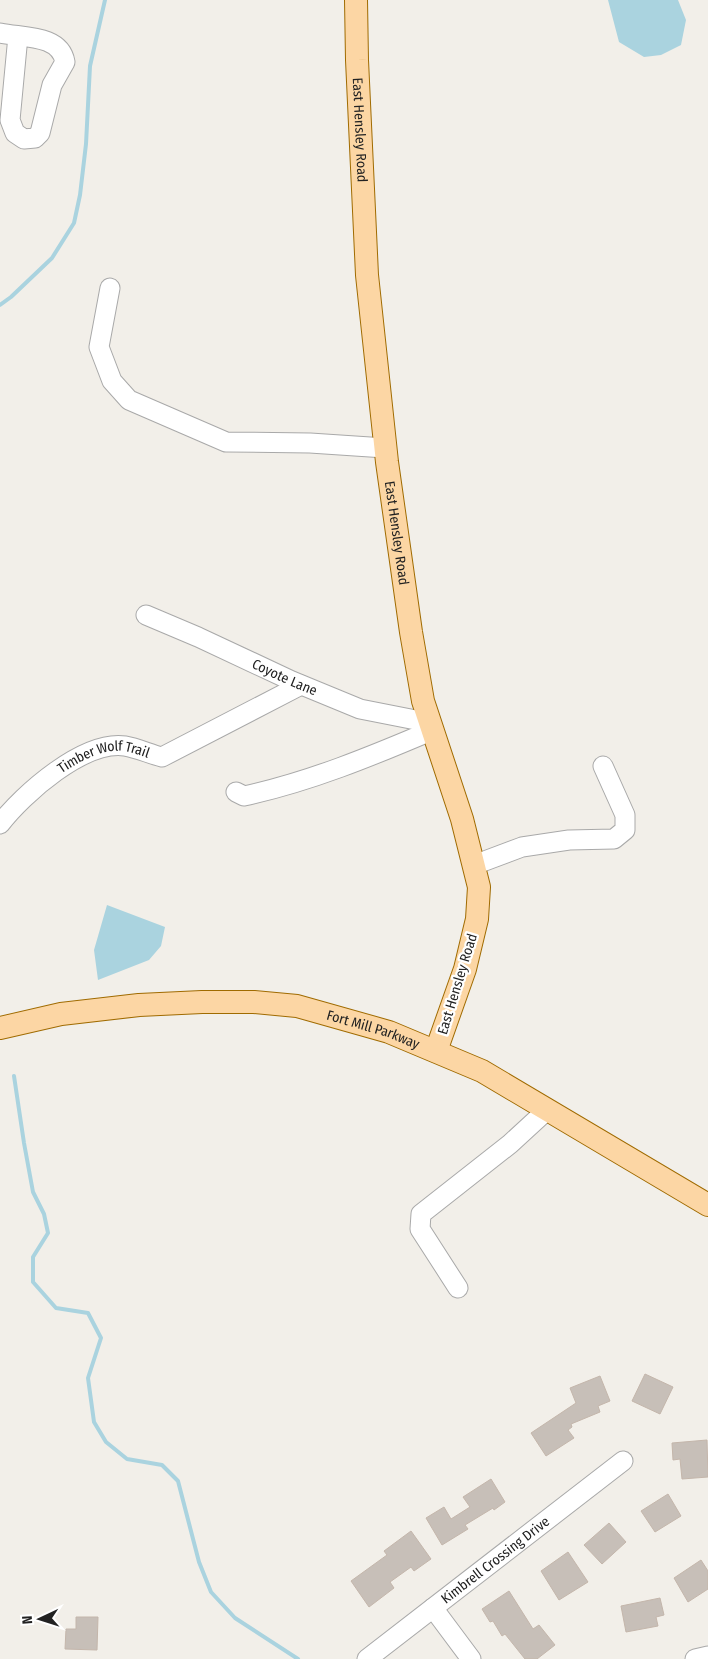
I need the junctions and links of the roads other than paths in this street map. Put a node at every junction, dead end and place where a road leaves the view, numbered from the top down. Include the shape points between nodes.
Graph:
1 (356, 0) edge
2 (9, 35) edge
3 (110, 288) dead end
4 (385, 448) junction
5 (146, 615) dead end
6 (301, 685) junction
7 (432, 726) junction
8 (603, 766) dead end
9 (236, 792) dead end
10 (0, 824) edge
11 (474, 865) junction
12 (0, 1028) edge
13 (436, 1051) junction
14 (547, 1110) junction
15 (708, 1205) edge
16 (458, 1288) dead end
17 (623, 1461) dead end
18 (433, 1608) junction
19 (708, 1656) edge
20 (367, 1659) edge
21 (471, 1659) edge
22 (695, 1659) edge

1 - 4 main road, East Hensley Road via 367,274
2 - 2 street via 57,46 64,56 52,85 40,133 35,138 24,139 15,133 10,120
3 - 4 street via 99,347 112,381 129,400 226,442
4 - 7 main road, East Hensley Road via 411,632 423,701
5 - 6 street, Coyote Lane
6 - 7 street, Coyote Lane via 360,709
6 - 10 street, Timber Wolf Trail via 162,757 124,746 81,755 29,794
7 - 9 street via 386,750 304,780 244,796
7 - 11 main road, East Hensley Road
8 - 11 street via 625,815 625,830 614,839 569,840 522,847
11 - 13 main road, East Hensley Road via 478,887 477,919 465,969
12 - 13 main road, Fort Mill Parkway via 61,1014 139,1005 254,1002 297,1006 353,1021
13 - 14 main road, Fort Mill Parkway via 482,1071
14 - 15 main road, Fort Mill Parkway
14 - 16 street via 422,1214 420,1229
17 - 18 street, Kimbrell Crossing Drive
18 - 20 street, Kimbrell Crossing Drive
18 - 21 street
19 - 22 street

